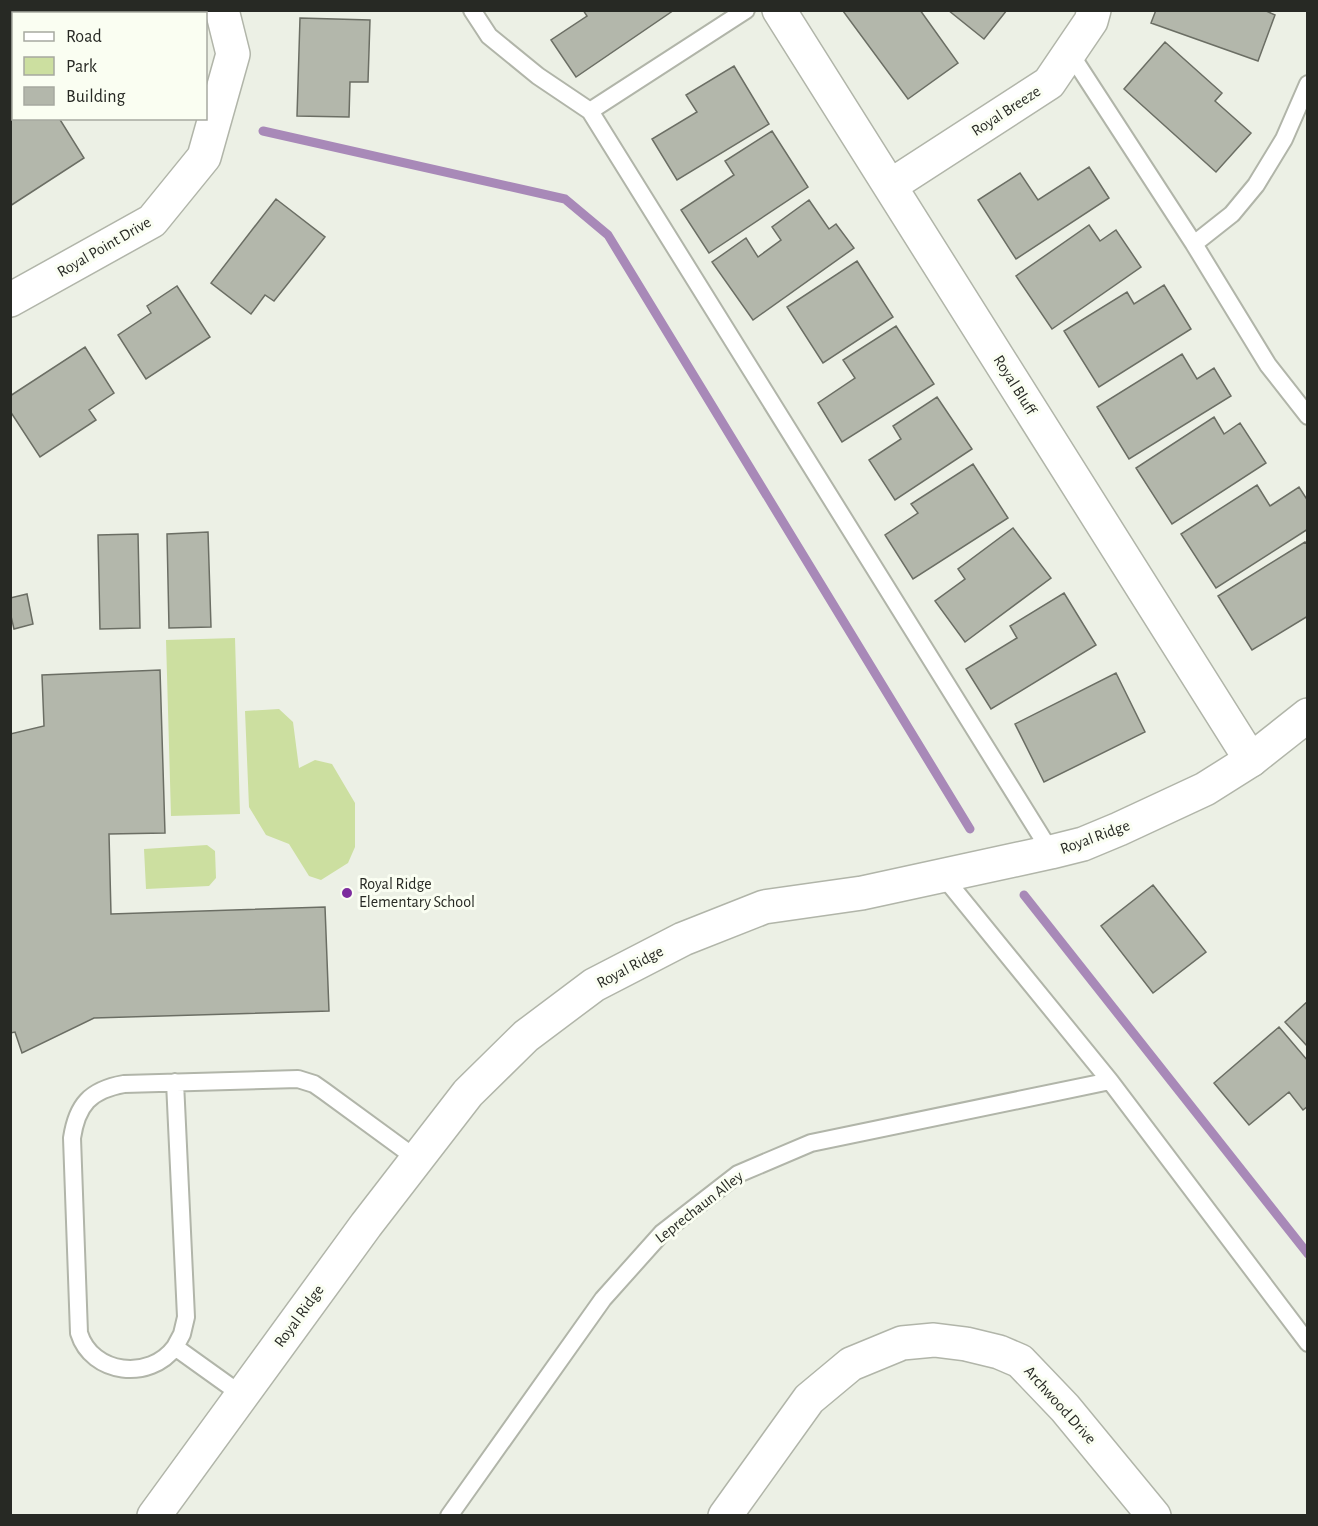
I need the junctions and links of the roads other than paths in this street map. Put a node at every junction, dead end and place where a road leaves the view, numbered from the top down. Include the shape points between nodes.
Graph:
1 (222, 10) edge
2 (472, 10) edge
3 (746, 10) edge
4 (779, 10) edge
5 (1094, 10) edge
6 (1070, 53) junction
7 (1308, 84) edge
8 (590, 111) junction
9 (890, 186) junction
10 (1194, 244) junction
11 (10, 300) edge
12 (1308, 416) edge
13 (1308, 715) edge
14 (1251, 760) junction
15 (1051, 852) junction
16 (943, 876) junction
17 (1110, 1081) junction
18 (175, 1083) junction
19 (417, 1159) junction
20 (1308, 1343) edge
21 (175, 1347) junction
22 (242, 1395) junction
23 (154, 1515) edge
24 (448, 1515) edge
25 (725, 1515) edge
26 (1155, 1515) edge

1 - 11 street, Royal Point Drive via 232,54 204,157 152,221
2 - 8 lane via 489,36
3 - 8 lane
4 - 9 street, Royal Bluff
5 - 6 street, Royal Breeze
6 - 9 street, Royal Breeze via 1049,83
6 - 10 lane
7 - 10 lane via 1284,139 1256,185 1232,214
8 - 15 lane
9 - 14 street, Royal Bluff
10 - 12 lane via 1268,365
13 - 14 street, Royal Ridge
14 - 15 street, Royal Ridge via 1165,808 1083,843
15 - 16 street, Royal Ridge
16 - 17 lane
16 - 19 street, Royal Ridge via 764,908 682,939 594,984 526,1035 468,1093
17 - 20 lane
17 - 24 lane, Leprechaun Alley via 811,1143 738,1174 662,1233 603,1299
18 - 19 lane via 306,1081
18 - 21 lane via 186,1317
18 - 21 lane via 124,1084 98,1092 77,1114 72,1138 82,1342 99,1360 125,1369 159,1363
19 - 22 street, Royal Ridge
21 - 22 lane
22 - 23 street, Royal Ridge
25 - 26 street, Archwood Drive via 809,1399 851,1364 902,1343 934,1340 999,1352 1020,1361

